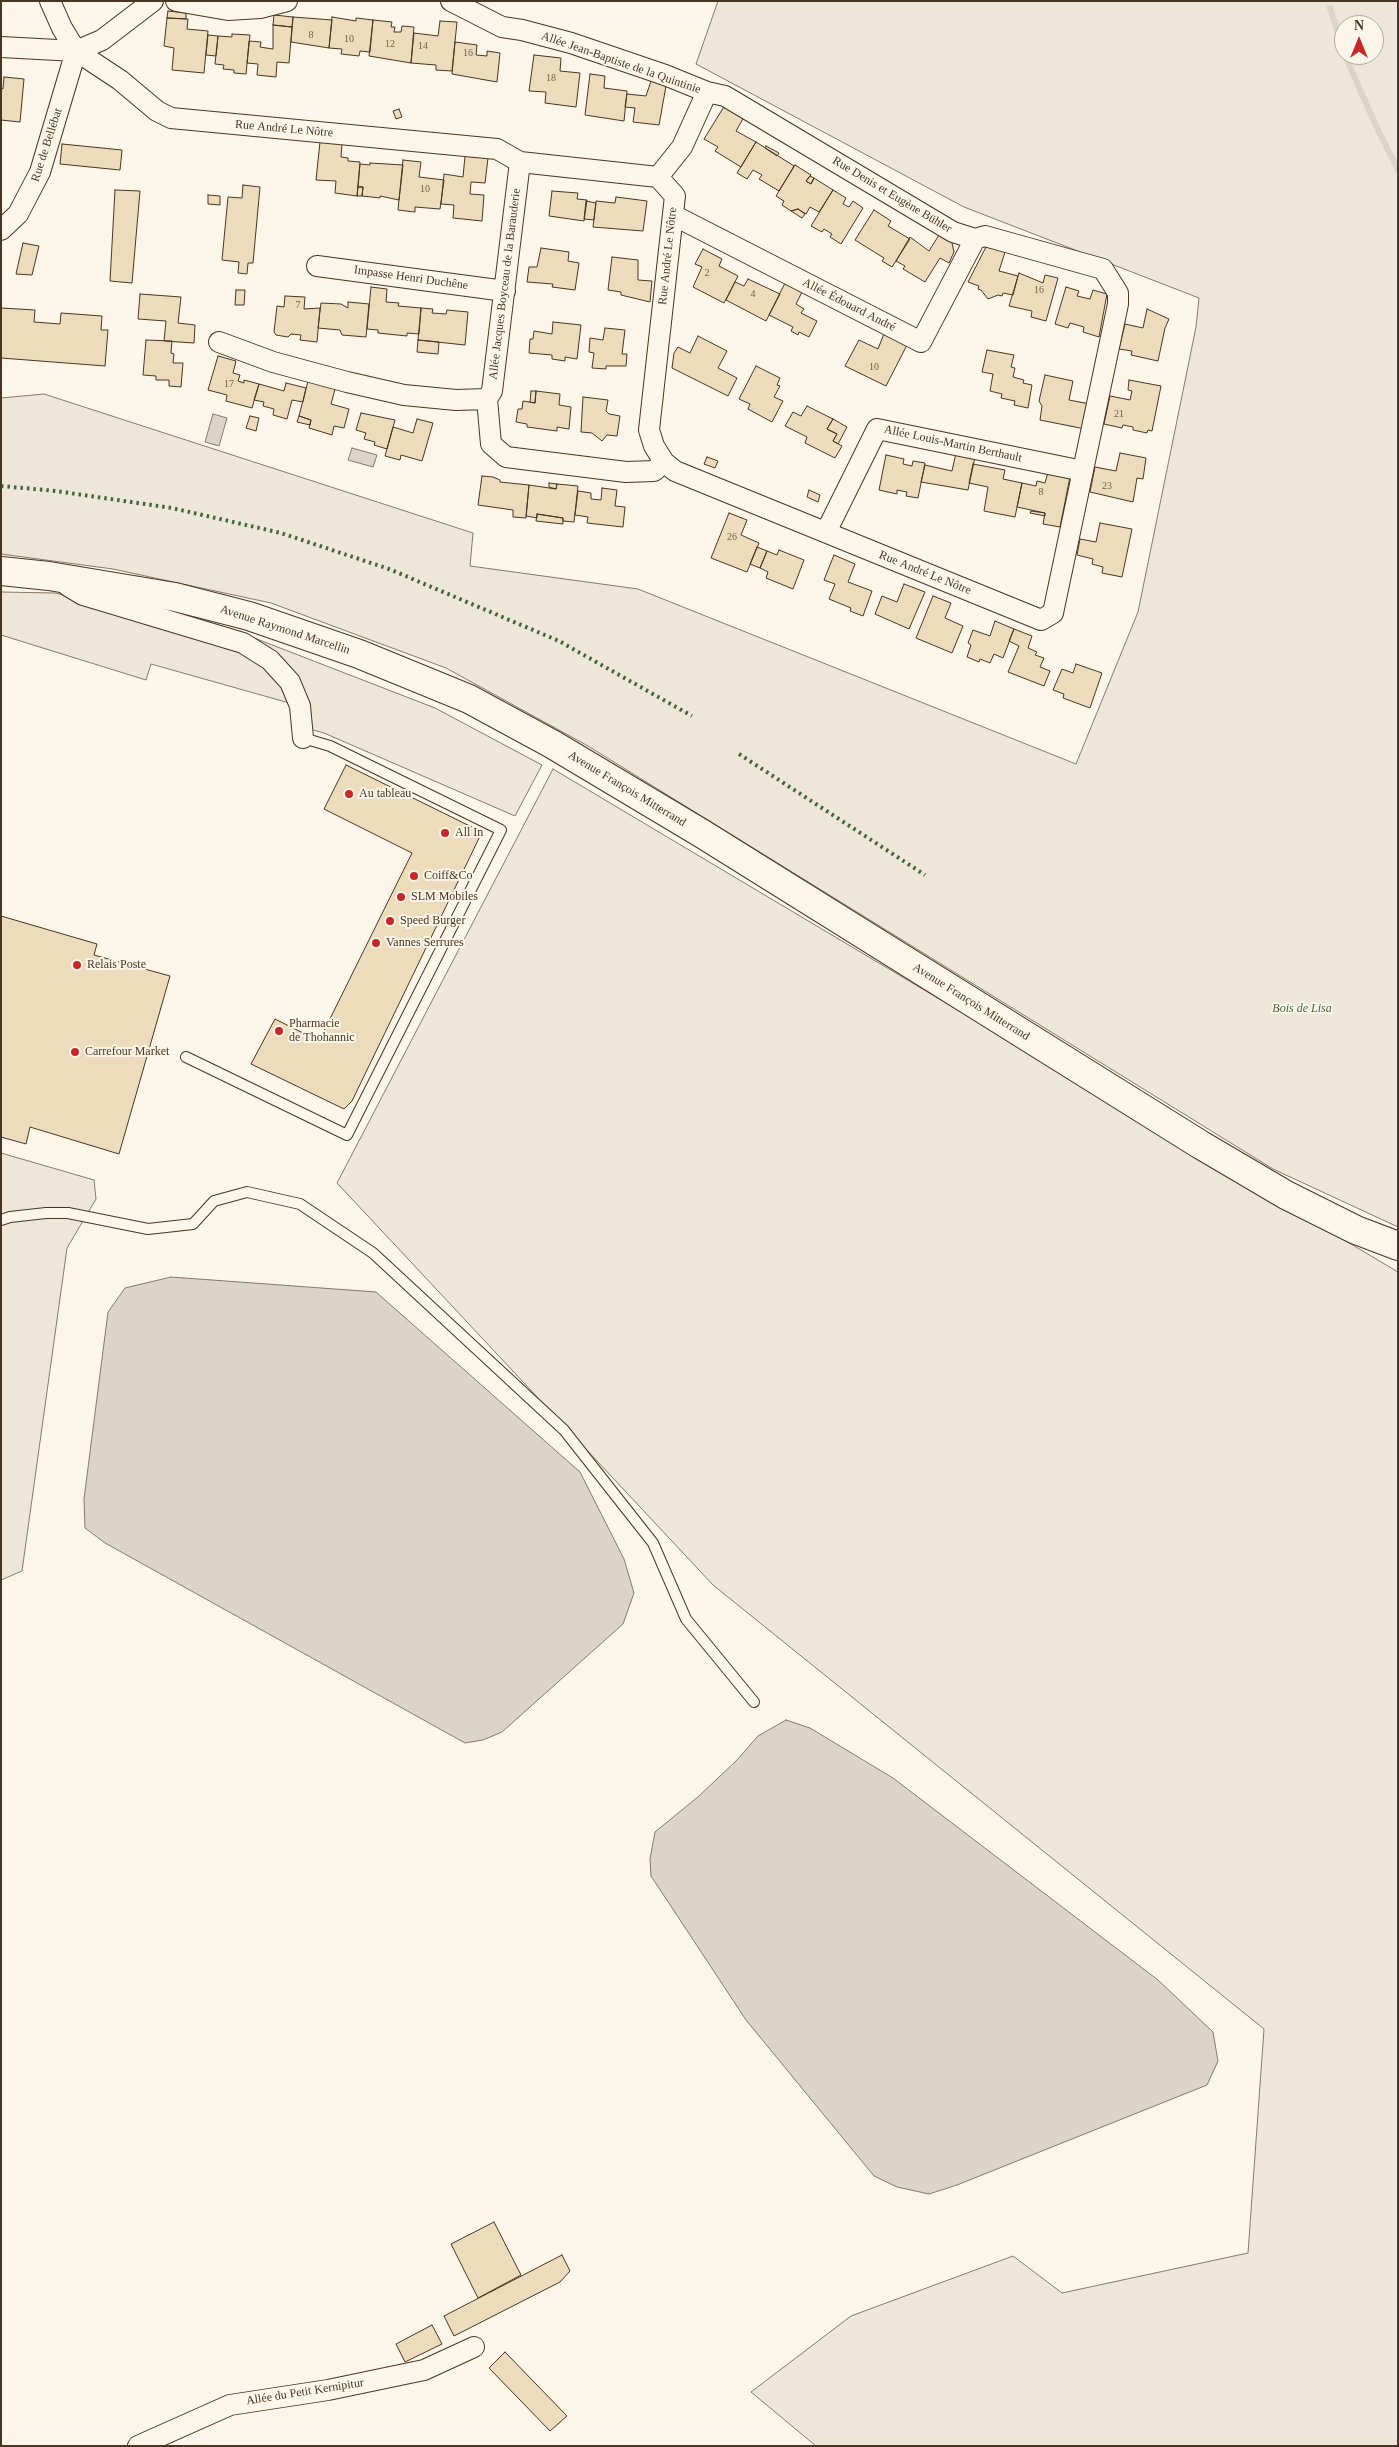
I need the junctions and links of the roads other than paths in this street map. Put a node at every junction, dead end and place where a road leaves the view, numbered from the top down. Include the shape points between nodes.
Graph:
1 (50, 1) edge
2 (153, 1) edge
3 (176, 1) edge
4 (287, 1) edge
5 (451, 1) edge
6 (1, 47) edge
7 (76, 51) junction
8 (707, 92) junction
9 (520, 162) junction
10 (658, 177) junction
11 (673, 215) junction
12 (1, 230) edge
13 (975, 239) junction
14 (317, 266) dead end
15 (505, 291) junction
16 (219, 342) dead end
17 (487, 399) junction
18 (664, 462) junction
19 (1083, 471) junction
20 (826, 532) junction
21 (1, 571) edge
22 (49, 576) junction
23 (1053, 613) joint
24 (303, 738) joint
25 (552, 744) joint
26 (186, 1057) dead end
27 (1, 1220) edge
28 (1398, 1246) edge
29 (754, 1702) dead end
30 (474, 2347) dead end
31 (138, 2446) edge

1 - 7 street
2 - 7 street via 102,40
3 - 4 street via 228,10 260,8
5 - 8 street, Allée Jean-Baptiste de la Quintinie via 502,27 571,43
6 - 7 street
7 - 9 street, Rue André Le Nôtre via 171,118 497,149
7 - 12 street, Rue de Bellébat via 40,172 18,214
8 - 10 street via 682,147
8 - 13 street, Rue Denis et Eugène Bühler via 725,96 953,232
9 - 10 street, Rue André Le Nôtre
9 - 15 street, Allée Jacques Boyceau de la Barauderie
10 - 11 street, Rue André Le Nôtre via 675,196
11 - 13 street, Allée Édouard André via 921,342
11 - 18 street, Rue André Le Nôtre via 649,430
13 - 19 street, Rue Denis et Eugène Bühler via 985,236 1103,269 1118,293
14 - 15 street, Impasse Henri Duchêne
15 - 17 street, Allée Jacques Boyceau de la Barauderie via 492,392
16 - 17 street via 273,362 395,393 456,400
17 - 18 street via 492,444 506,457 626,472 654,471
18 - 20 street, Rue André Le Nôtre via 675,471
19 - 20 street, Allée Louis-Martin Berthault via 877,429
19 - 23 street, Rue Denis et Eugène Bühler
20 - 23 street, Rue André Le Nôtre via 1041,620
21 - 22 main road, Avenue Raymond Marcellin
22 - 24 street via 83,595 243,643 270,660 290,682 300,706
22 - 25 main road, Avenue Raymond Marcellin via 175,597 249,616 359,654 469,699
24 - 26 lane via 330,746 501,830 347,1135
25 - 28 main road, Avenue François Mitterrand via 701,833 1201,1146 1286,1196 1356,1230
27 - 29 lane via 46,1213 68,1214 148,1229 193,1224 214,1200 247,1192 300,1204 373,1253 564,1430 653,1543 686,1618
30 - 31 street, Allée du Petit Kernipitur via 424,2370 328,2390 230,2405

